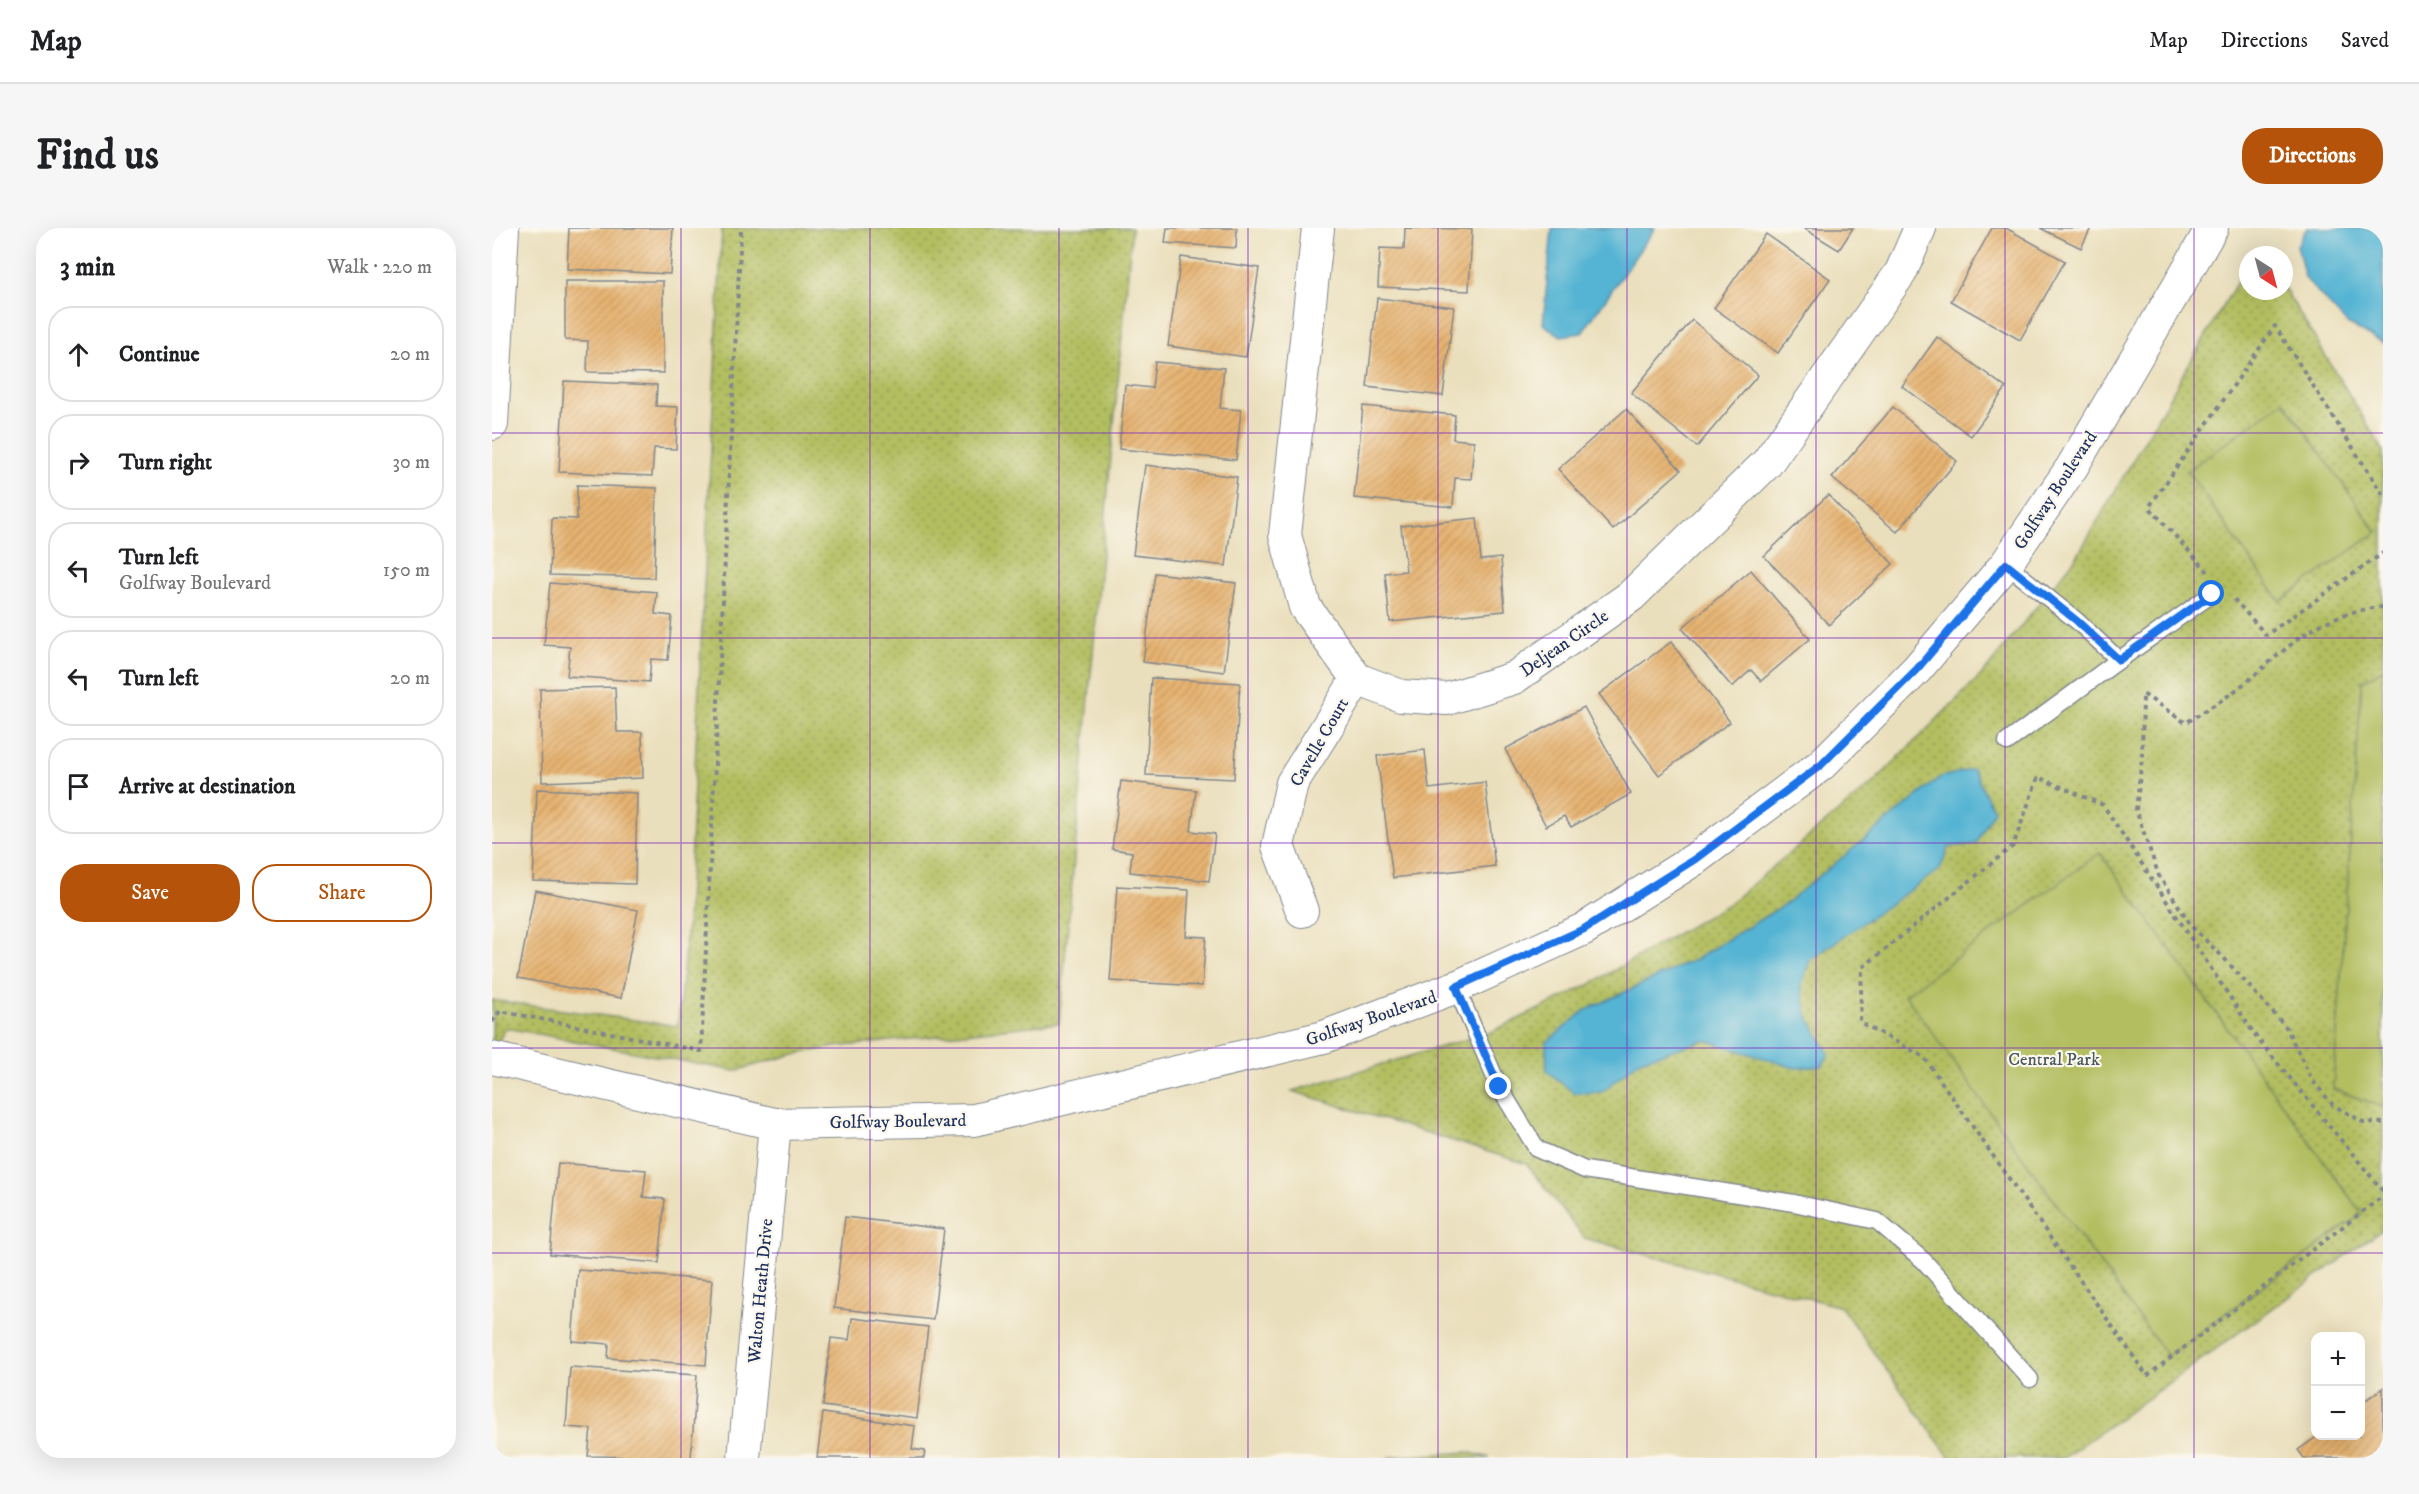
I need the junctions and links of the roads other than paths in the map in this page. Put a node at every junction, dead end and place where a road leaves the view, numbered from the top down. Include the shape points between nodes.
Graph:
1 (503, 228) edge
2 (1318, 228) edge
3 (1920, 228) edge
4 (2212, 228) edge
5 (492, 424) edge
6 (2006, 564) junction
7 (2219, 593) road end
8 (2119, 660) junction
9 (1357, 679) junction
10 (2007, 742) dead end
11 (1302, 911) dead end
12 (1456, 987) junction
13 (492, 1058) edge
14 (775, 1124) junction
15 (2030, 1379) dead end
16 (744, 1458) edge

1 - 5 street
2 - 9 street via 1285,535 1305,607
3 - 9 street, Deljean Circle via 1901,272 1767,463 1630,596 1514,678 1447,699 1401,696
4 - 6 street, Golfway Boulevard via 2072,467
6 - 8 lane
6 - 12 street, Golfway Boulevard via 1917,669 1821,765 1695,859 1584,929
7 - 8 lane
8 - 10 lane
9 - 11 street, Cavelle Court via 1290,793 1278,846
12 - 14 street, Golfway Boulevard via 1324,1037 974,1120
12 - 15 lane via 1499,1087 1537,1149 1585,1170 1794,1203 1877,1221 1924,1261
13 - 14 street, Golfway Boulevard
14 - 16 street, Walton Heath Drive

